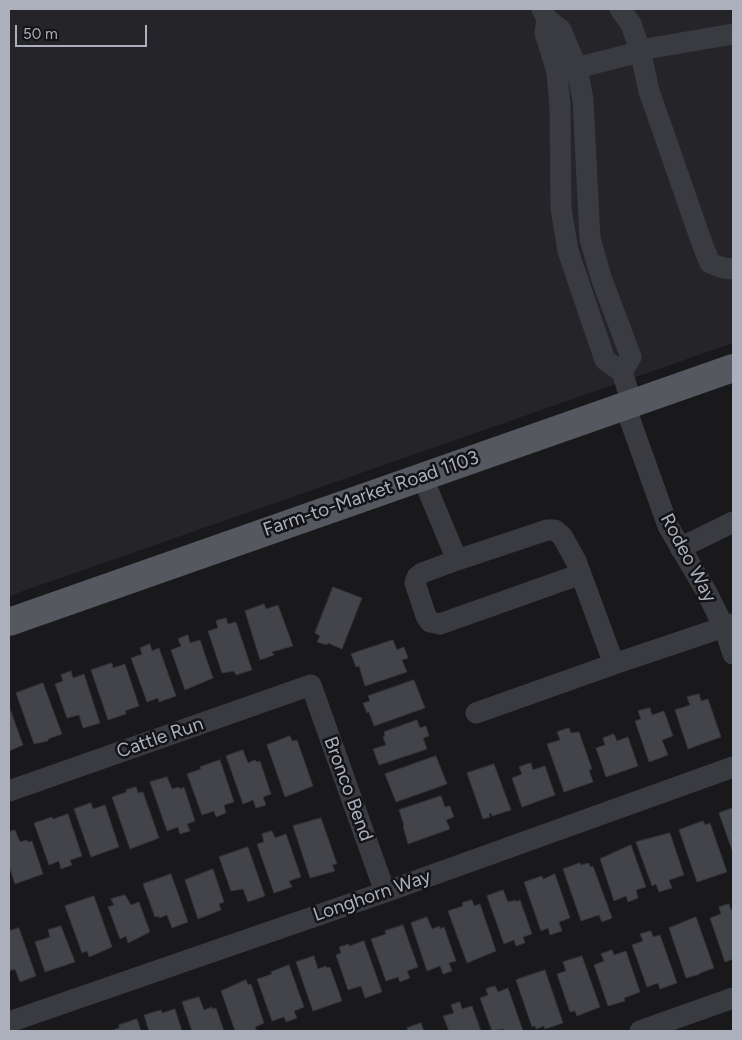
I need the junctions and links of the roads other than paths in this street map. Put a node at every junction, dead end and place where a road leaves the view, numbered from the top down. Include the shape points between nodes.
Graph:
1 (620, 9) edge
2 (545, 14) edge
3 (733, 34) edge
4 (640, 50) junction
5 (567, 70) junction
6 (733, 269) edge
7 (733, 368) edge
8 (629, 404) junction
9 (422, 476) junction
10 (733, 522) edge
11 (680, 548) junction
12 (457, 560) junction
13 (581, 574) junction
14 (9, 622) edge
15 (729, 626) edge
16 (733, 654) edge
17 (614, 664) junction
18 (311, 685) joint
19 (476, 713) dead end
20 (733, 767) edge
21 (9, 791) edge
22 (385, 892) junction
23 (733, 998) edge
24 (9, 1022) edge
25 (640, 1031) edge

1 - 4 street via 631,24
2 - 5 street via 561,30
3 - 4 street
4 - 5 street
4 - 6 street via 649,91 710,263
5 - 8 street, Rodeo Way via 560,105 561,208 568,251 605,360 622,372
7 - 8 main road, Farm-to-Market Road 1103
8 - 9 main road, Farm-to-Market Road 1103
8 - 11 street, Rodeo Way via 668,526
9 - 12 street
9 - 14 main road, Farm-to-Market Road 1103
10 - 11 street
11 - 15 street, Rodeo Way
12 - 13 street via 555,530 562,536
12 - 13 street via 417,577 415,583 430,622 440,624
13 - 17 street
15 - 16 street, Rodeo Way
15 - 17 street
17 - 19 street
18 - 21 street, Cattle Run
18 - 22 street, Bronco Bend
20 - 22 street, Longhorn Way
22 - 24 street, Longhorn Way
23 - 25 street

